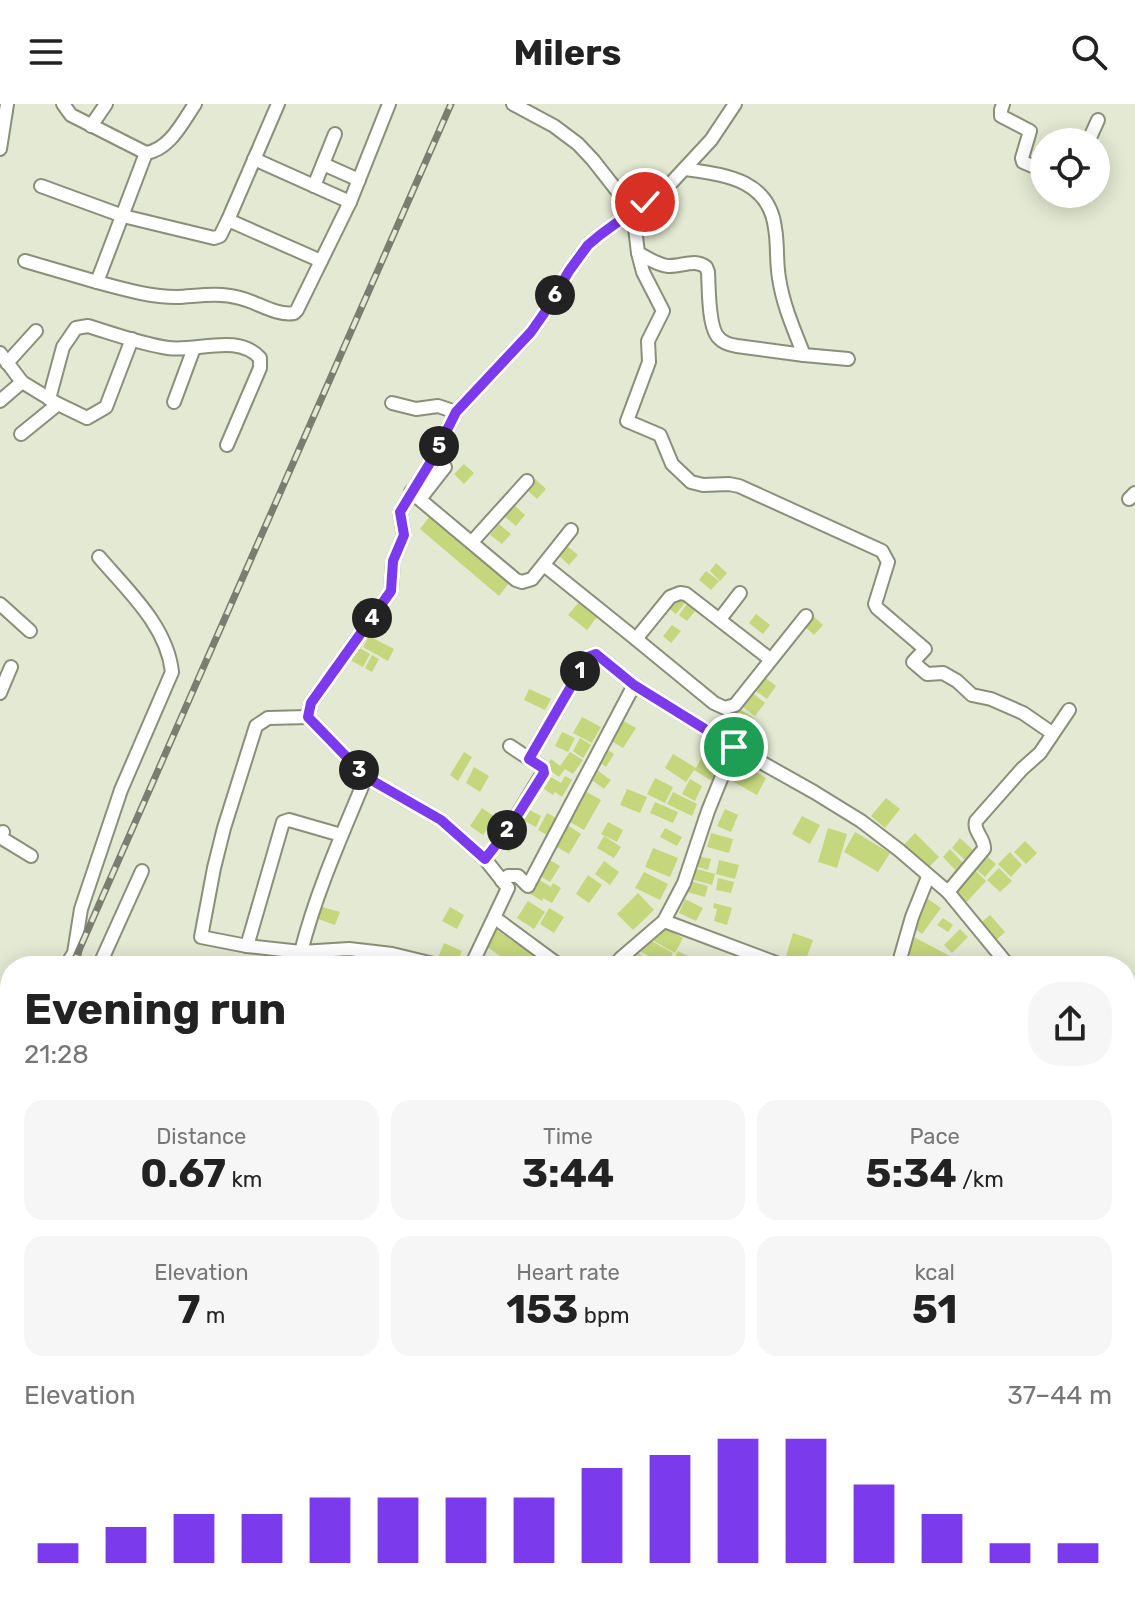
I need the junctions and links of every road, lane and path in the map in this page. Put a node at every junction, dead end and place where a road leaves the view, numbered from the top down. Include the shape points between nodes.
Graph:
1 (7, 104) edge
2 (63, 104) edge
3 (106, 104) edge
4 (195, 104) edge
5 (278, 104) edge
6 (389, 104) edge
7 (513, 104) edge
8 (735, 104) edge
9 (1003, 104) edge
10 (1098, 120) dead end
11 (91, 126) junction
12 (1094, 128) edge
13 (1030, 131) edge
14 (1030, 131) edge
15 (335, 134) dead end
16 (0, 149) edge
17 (146, 153) junction
18 (254, 159) junction
19 (323, 164) junction
20 (1030, 165) edge
21 (685, 169) junction
22 (359, 180) junction
23 (41, 186) dead end
24 (314, 186) junction
25 (350, 202) junction
26 (633, 211) junction
27 (123, 216) junction
28 (228, 220) junction
29 (638, 253) junction
30 (25, 261) dead end
31 (321, 261) junction
32 (97, 282) junction
33 (36, 331) dead end
34 (132, 339) junction
35 (194, 348) junction
36 (804, 355) junction
37 (4, 358) edge
38 (848, 359) dead end
39 (22, 382) junction
40 (0, 401) edge
41 (54, 402) junction
42 (174, 402) dead end
43 (392, 403) dead end
44 (456, 412) junction
45 (21, 434) dead end
46 (227, 445) dead end
47 (445, 467) dead end
48 (527, 481) dead end
49 (416, 495) junction
50 (571, 530) dead end
51 (472, 542) junction
52 (99, 557) dead end
53 (544, 565) junction
54 (740, 593) dead end
55 (0, 604) edge
56 (806, 616) dead end
57 (720, 619) junction
58 (30, 631) dead end
59 (636, 639) junction
60 (770, 659) junction
61 (11, 667) dead end
62 (634, 685) junction
63 (0, 693) edge
64 (1069, 710) dead end
65 (308, 717) junction
66 (1052, 733) junction
67 (510, 746) dead end
68 (734, 747) junction
69 (529, 759) junction
70 (363, 774) junction
71 (351, 791) dead end
72 (3, 832) dead end
73 (341, 835) junction
74 (31, 856) dead end
75 (485, 859) junction
76 (142, 871) dead end
77 (928, 877) junction
78 (502, 881) junction
79 (948, 892) junction
80 (495, 918) junction
81 (664, 921) junction
82 (247, 946) junction
83 (301, 952) junction
84 (72, 956) edge
85 (104, 956) edge
86 (400, 956) edge
87 (476, 956) edge
88 (546, 956) edge
89 (623, 956) edge
90 (757, 956) edge
91 (901, 956) edge
92 (1001, 956) edge

1 - 16 street
2 - 11 street
3 - 11 street
4 - 17 street via 165,146
5 - 18 street
6 - 22 street
7 - 26 street via 578,144
8 - 21 street
9 - 13 street via 1001,116
10 - 12 street
11 - 17 street
14 - 20 street via 1022,158
15 - 19 street
17 - 27 street
18 - 24 street
18 - 28 street
19 - 22 street
19 - 24 street
21 - 26 street
21 - 36 street via 736,179 764,198 775,228 784,304
22 - 25 street
23 - 27 street
24 - 25 street
25 - 31 street
26 - 29 street
26 - 44 street via 588,245 531,332
27 - 28 street via 214,238
27 - 32 street
28 - 31 street
29 - 36 street via 668,266 696,262 706,267 712,328 718,338 737,346
29 - 66 street via 663,311 650,335 649,362 627,421 660,435 672,464 691,482 739,486 882,551 888,562 875,604 925,649 913,662 927,674 943,673 972,695 1023,713
30 - 32 street
31 - 32 street via 297,310 289,314 222,295 160,296
33 - 37 street
34 - 35 street
34 - 41 street via 106,407 87,418
34 - 41 street via 88,326 76,328 63,347
35 - 42 street
35 - 46 street via 233,344 260,358
36 - 38 street
37 - 39 street
39 - 40 street
39 - 41 street
41 - 45 street
43 - 44 street
44 - 49 street
47 - 49 street
48 - 51 street
49 - 51 street
49 - 65 street via 400,512 404,535 393,561 391,591 311,703
50 - 53 street
51 - 53 street via 522,582
52 - 84 street via 148,613 170,654 172,672 121,790 81,909
53 - 59 street
54 - 57 street
55 - 58 street
56 - 60 street
57 - 59 street via 680,593 670,597
57 - 60 street
59 - 60 street via 725,708 735,705
61 - 63 street
62 - 68 street
62 - 69 street via 596,654 588,657
62 - 78 street via 528,886 518,876
64 - 66 street
65 - 70 street
65 - 82 street via 268,718 256,726 224,828 200,935
66 - 79 street via 976,821 984,849
67 - 69 street
68 - 77 street via 861,821
68 - 81 street via 684,883
69 - 75 street via 544,773
70 - 71 street
70 - 73 street
70 - 75 street via 441,820
72 - 74 street via 0,837
73 - 82 street via 283,822
73 - 83 street
75 - 78 street
76 - 85 street
77 - 79 street
77 - 91 street
78 - 80 street via 508,888
79 - 92 street
80 - 87 street
80 - 88 street
81 - 89 street
81 - 90 street
82 - 83 street
83 - 86 street via 349,949

